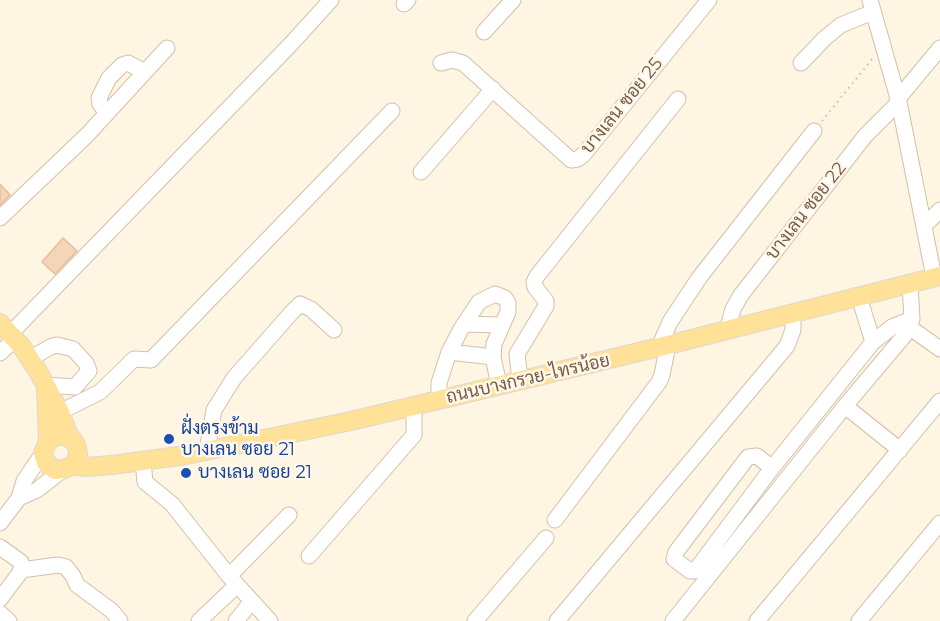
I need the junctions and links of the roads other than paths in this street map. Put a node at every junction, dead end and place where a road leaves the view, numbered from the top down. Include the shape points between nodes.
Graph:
1 (331, 0) edge
2 (513, 0) edge
3 (709, 0) edge
4 (871, 6) edge
5 (484, 32) dead end
6 (167, 48) dead end
7 (940, 48) edge
8 (441, 63) dead end
9 (801, 63) dead end
10 (145, 72) junction
11 (493, 89) junction
12 (678, 99) dead end
13 (898, 101) junction
14 (392, 111) dead end
15 (107, 113) junction
16 (814, 130) road end
17 (421, 172) dead end
18 (940, 210) edge
19 (0, 218) edge
20 (924, 226) junction
21 (937, 277) edge
22 (910, 284) junction
23 (859, 297) junction
24 (793, 314) junction
25 (910, 323) junction
26 (464, 324) junction
27 (501, 325) junction
28 (334, 330) dead end
29 (727, 331) junction
30 (6, 332) edge
31 (873, 342) junction
32 (663, 346) junction
33 (940, 349) edge
34 (449, 352) junction
35 (0, 353) edge
36 (493, 357) junction
37 (30, 359) junction
38 (520, 380) junction
39 (499, 385) junction
40 (45, 387) junction
41 (439, 400) junction
42 (940, 401) edge
43 (414, 406) junction
44 (845, 406) junction
45 (60, 412) junction
46 (45, 447) junction
47 (900, 450) junction
48 (207, 451) junction
49 (72, 455) junction
50 (143, 461) junction
51 (772, 468) junction
52 (19, 498) junction
53 (289, 515) dead end
54 (555, 520) dead end
55 (0, 523) edge
56 (940, 523) edge
57 (546, 538) dead end
58 (0, 547) edge
59 (309, 556) dead end
60 (21, 570) junction
61 (233, 581) junction
62 (0, 599) edge
63 (252, 601) junction
64 (0, 613) edge
65 (9, 621) edge
66 (120, 621) edge
67 (199, 621) edge
68 (236, 621) edge
69 (270, 621) edge
70 (475, 621) edge
71 (557, 621) edge
72 (673, 621) edge
73 (757, 621) edge
74 (859, 621) edge

1 - 30 street
2 - 5 street
3 - 11 street, บางเลน ซอย 25 via 578,159 571,160
4 - 9 street via 825,38
4 - 13 street
6 - 10 street
7 - 13 street, บางเลน ซอย 22
8 - 11 street, บางเลน ซอย 25 via 463,63
10 - 15 street
10 - 15 street via 128,63 109,78 99,98
11 - 17 street
12 - 38 street via 537,276 535,287 546,306 517,354
13 - 20 street
13 - 29 street, บางเลน ซอย 22 via 865,136 741,295
14 - 45 street via 151,360 134,359 100,392
15 - 19 street
16 - 32 street via 699,278 670,322
18 - 20 street
20 - 21 street
21 - 22 main road, ถนนบางกรวย-ไทรน้อย
22 - 23 main road, ถนนบางกรวย-ไทรน้อย
22 - 25 street
23 - 24 main road, ถนนบางกรวย-ไทรน้อย
23 - 31 street
24 - 29 main road, ถนนบางกรวย-ไทรน้อย
24 - 71 street via 787,346
25 - 31 street via 892,327
25 - 33 street
25 - 44 street
26 - 27 street
26 - 27 street via 479,302 495,294 508,303
26 - 34 street
27 - 36 street
28 - 48 street via 300,304 234,378 214,410
29 - 32 main road, ถนนบางกรวย-ไทรน้อย
30 - 35 street
30 - 37 main road
31 - 51 street
32 - 38 main road, ถนนบางกรวย-ไทรน้อย
32 - 54 street via 659,382
34 - 36 street
34 - 41 street via 439,383
36 - 39 street
37 - 40 main road
37 - 40 street via 57,345 73,350 86,363 89,370 75,387
38 - 39 main road, ถนนบางกรวย-ไทรน้อย
39 - 41 main road, ถนนบางกรวย-ไทรน้อย
40 - 45 main road
40 - 46 main road
41 - 43 main road, ถนนบางกรวย-ไทรน้อย
42 - 47 street
43 - 48 main road, ถนนบางกรวย-ไทรน้อย
43 - 59 street via 414,435
44 - 47 street
44 - 72 street
45 - 49 main road
46 - 49 main road, ถนนบางกรวย-ไทรน้อย via 56,436 64,436
46 - 49 main road via 46,463 55,470
46 - 52 street via 24,481
47 - 73 street
48 - 50 main road, ถนนบางกรวย-ไทรน้อย
49 - 50 main road, ถนนบางกรวย-ไทรน้อย via 86,467
49 - 52 street via 37,490
50 - 61 street via 145,482 172,504
51 - 51 street via 757,456 748,457 676,552 674,560 694,571
52 - 55 street
53 - 61 street
56 - 74 street
57 - 70 street
58 - 60 street via 21,562
60 - 62 street
60 - 66 street via 66,567 77,585
61 - 63 street
61 - 67 street
63 - 68 street
63 - 69 street
64 - 65 street

